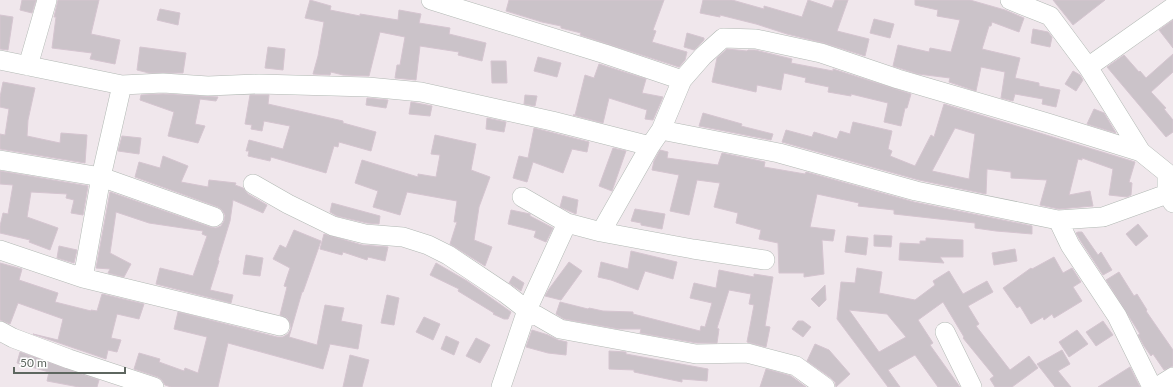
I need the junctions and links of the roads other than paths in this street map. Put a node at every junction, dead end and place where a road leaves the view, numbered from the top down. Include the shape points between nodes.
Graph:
1 (47, 0) edge
2 (431, 0) edge
3 (1010, 0) edge
4 (1173, 7) edge
5 (0, 60) edge
6 (28, 66) junction
7 (1088, 67) junction
8 (682, 80) junction
9 (122, 85) junction
10 (661, 130) junction
11 (650, 146) junction
12 (1141, 152) junction
13 (0, 160) edge
14 (101, 177) junction
15 (252, 184) dead end
16 (522, 196) dead end
17 (1170, 198) edge
18 (214, 217) dead end
19 (1058, 220) junction
20 (566, 223) junction
21 (601, 232) junction
22 (0, 250) edge
23 (765, 260) dead end
24 (83, 278) junction
25 (527, 310) junction
26 (280, 326) dead end
27 (0, 331) edge
28 (945, 332) dead end
29 (1173, 377) edge
30 (154, 387) edge
31 (501, 387) edge
32 (825, 387) edge
33 (972, 387) edge
34 (1152, 387) edge
35 (1158, 387) edge

1 - 6 street
2 - 8 street
3 - 7 street via 1050,16
4 - 7 street
5 - 6 street
6 - 9 street
7 - 12 street
8 - 10 street
8 - 12 street via 723,38 756,39 821,53 898,79
9 - 11 street via 259,84 368,87 421,92
9 - 14 street
10 - 11 street
10 - 19 street via 779,153 916,191
11 - 21 street
12 - 17 street via 1167,173
13 - 14 street
14 - 18 street
14 - 24 street
15 - 25 street via 332,226 365,234 403,237 428,245 448,255
16 - 20 street
17 - 19 street via 1103,218
19 - 34 street via 1070,245 1117,316
20 - 21 street
20 - 25 street
21 - 23 street
22 - 24 street
24 - 26 street
25 - 31 street
25 - 32 street via 560,329 696,354 747,353 796,366
27 - 30 street via 69,359
28 - 33 street
29 - 35 street

